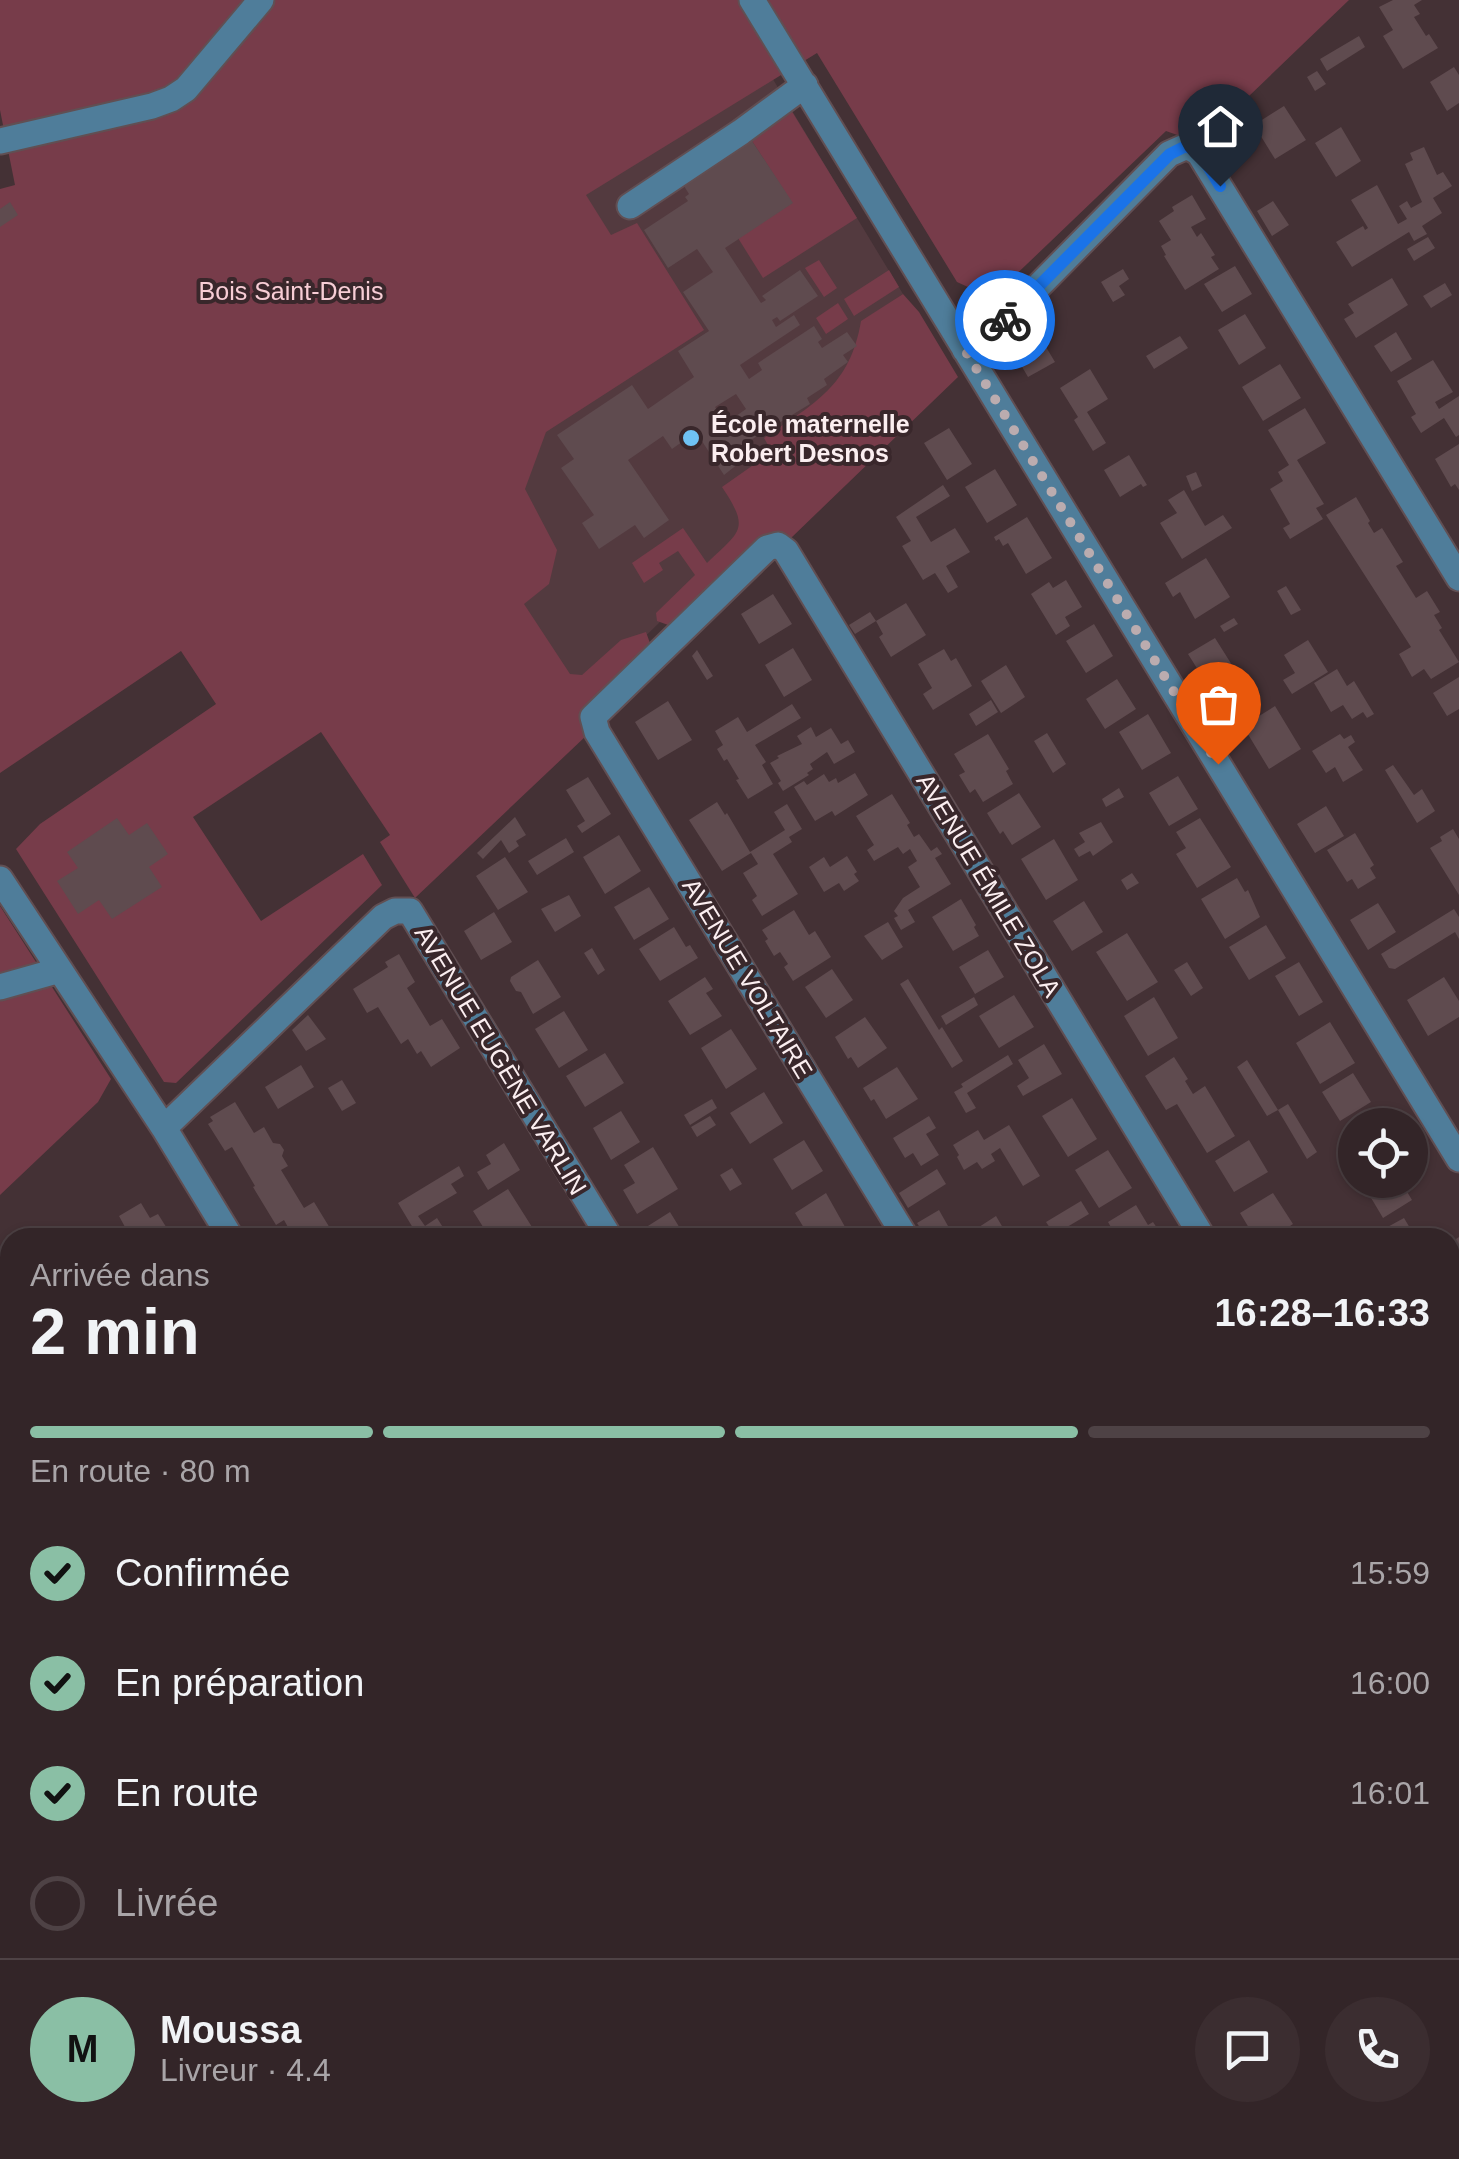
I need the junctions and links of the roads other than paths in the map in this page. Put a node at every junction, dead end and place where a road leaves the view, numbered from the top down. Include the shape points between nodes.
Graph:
1 (260, 0) edge
2 (752, 0) edge
3 (805, 86) junction
4 (0, 141) edge
5 (630, 206) dead end
6 (965, 350) junction
7 (1459, 578) edge
8 (593, 717) joint
9 (0, 880) edge
10 (60, 970) junction
11 (0, 987) edge
12 (164, 1128) junction
13 (1459, 1160) edge
14 (225, 1228) edge
15 (604, 1228) edge
16 (900, 1228) edge
17 (1198, 1228) edge

1 - 4 street via 171,99
2 - 3 street
3 - 5 street
3 - 6 street
6 - 7 street via 1006,320 1170,154 1186,146 1200,153
6 - 13 street
8 - 16 street, AVENUE VOLTAIRE
8 - 17 street, AVENUE ÉMILE ZOLA via 659,635 768,548 786,551
9 - 10 street
10 - 11 street
10 - 12 street
12 - 14 street
12 - 15 street, AVENUE EUGÈNE VARLIN via 383,917 410,911

